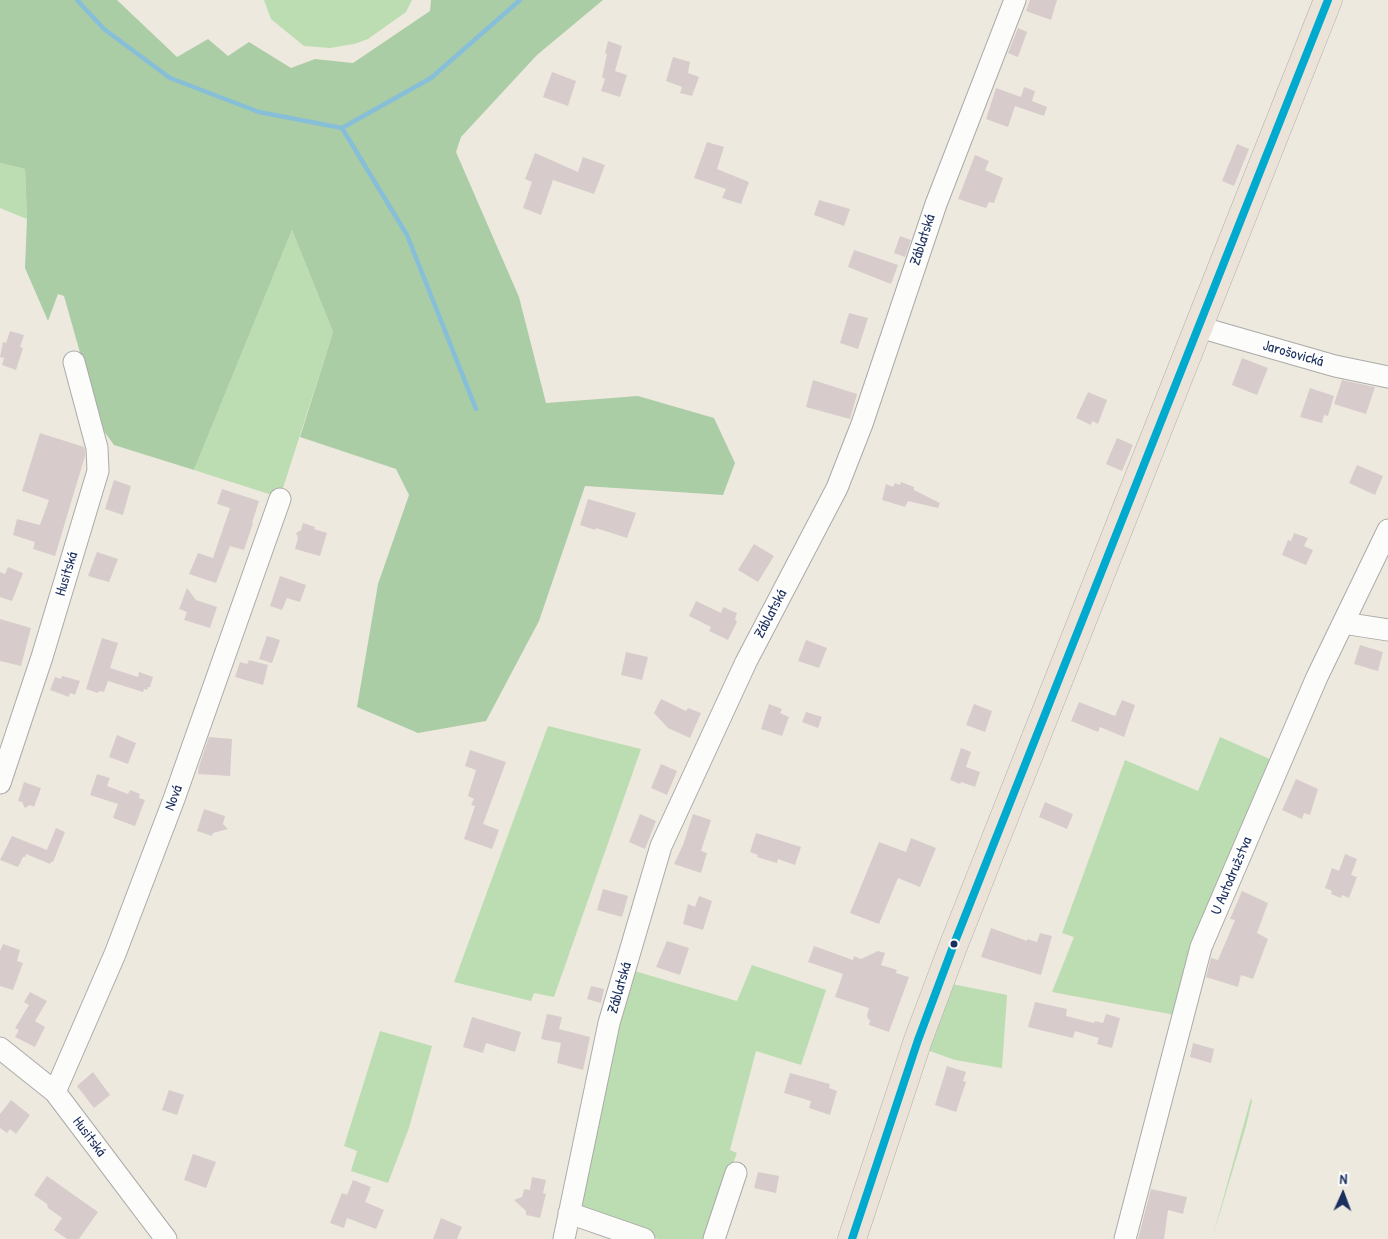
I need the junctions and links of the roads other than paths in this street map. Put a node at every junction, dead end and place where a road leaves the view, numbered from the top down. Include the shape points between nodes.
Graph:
1 (1015, 0) edge
2 (1328, 0) edge
3 (1199, 327) junction
4 (74, 362) dead end
5 (1388, 377) edge
6 (280, 499) dead end
7 (1388, 530) edge
8 (1344, 623) junction
9 (1388, 630) edge
10 (0, 783) edge
11 (0, 1048) edge
12 (55, 1092) junction
13 (736, 1172) dead end
14 (570, 1213) junction
15 (166, 1239) edge
16 (564, 1239) edge
17 (644, 1239) edge
18 (714, 1239) edge
19 (852, 1239) edge
20 (1125, 1239) edge

1 - 14 street, Záblatská via 936,204 862,424 837,488 746,662 661,846 610,1023
2 - 3 main road
3 - 5 street, Jarošovická via 1335,366
3 - 19 main road via 927,1015
4 - 10 street, Husitská via 97,448 98,471
6 - 12 street, Nová via 174,799 115,954
7 - 8 street, U Autodružstva
8 - 9 street
8 - 20 street, U Autodružstva via 1317,677 1201,948
11 - 12 street, Husitská
12 - 15 street, Husitská
13 - 18 street
14 - 16 street, Záblatská
14 - 17 street

